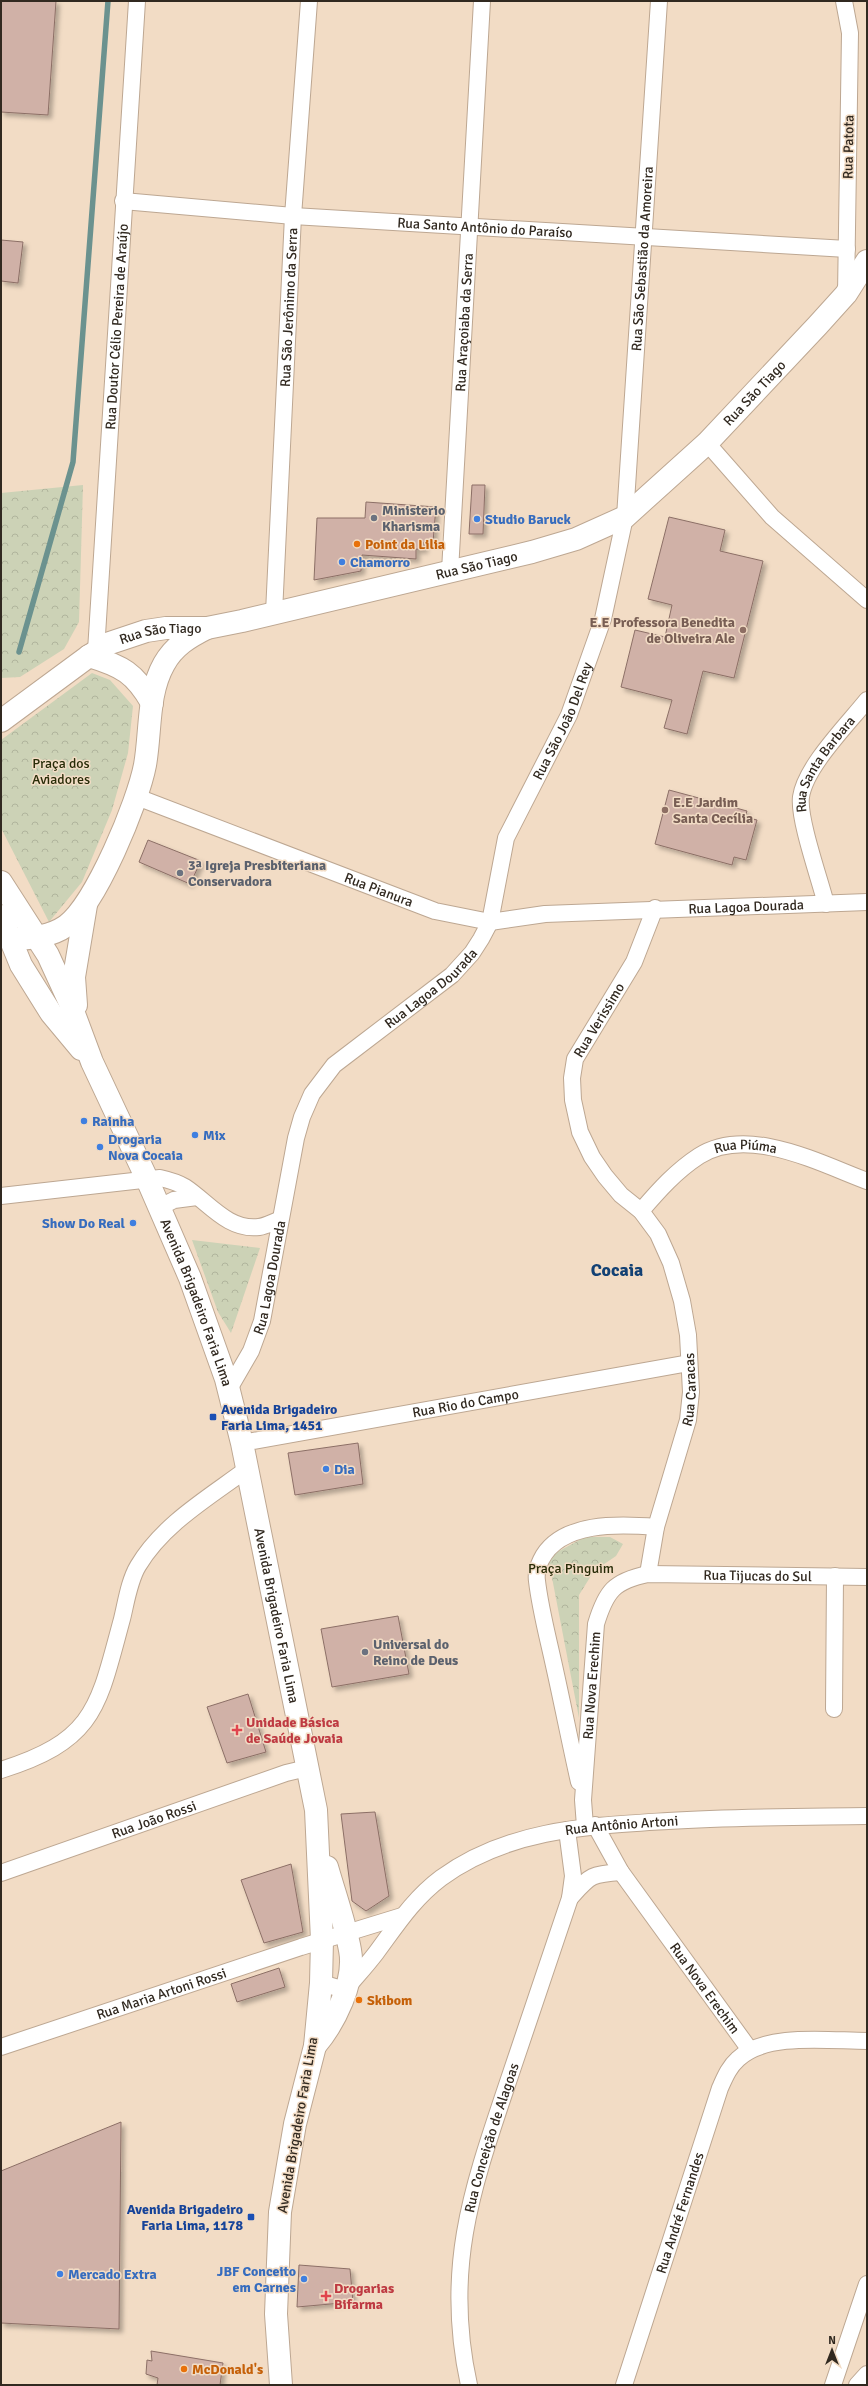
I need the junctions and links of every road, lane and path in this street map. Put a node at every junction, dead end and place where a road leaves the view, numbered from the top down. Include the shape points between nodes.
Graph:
1 (137, 1) edge
2 (309, 1) edge
3 (482, 1) edge
4 (659, 1) edge
5 (844, 1) edge
6 (124, 201) junction
7 (293, 216) junction
8 (470, 226) junction
9 (645, 238) junction
10 (847, 250) junction
11 (867, 261) edge
12 (846, 294) junction
13 (707, 442) junction
14 (626, 517) junction
15 (450, 571) junction
16 (867, 600) edge
17 (274, 614) junction
18 (207, 628) junction
19 (93, 654) junction
20 (867, 700) edge
21 (1, 701) edge
22 (152, 703) junction
23 (23, 704) junction
24 (1, 721) edge
25 (137, 797) junction
26 (1, 882) edge
27 (867, 902) edge
28 (826, 904) junction
29 (86, 905) junction
30 (655, 908) junction
31 (1, 916) edge
32 (490, 922) junction
33 (37, 937) junction
34 (11, 939) junction
35 (77, 1020) junction
36 (92, 1062) junction
37 (147, 1179) junction
38 (867, 1181) edge
39 (1, 1196) edge
40 (197, 1197) junction
41 (160, 1207) junction
42 (642, 1211) junction
43 (279, 1220) junction
44 (690, 1364) junction
45 (228, 1389) junction
46 (242, 1443) junction
47 (247, 1468) junction
48 (656, 1526) junction
49 (648, 1574) junction
50 (835, 1576) junction
51 (867, 1577) edge
52 (834, 1709) dead end
53 (307, 1768) junction
54 (1, 1770) edge
55 (583, 1800) junction
56 (867, 1816) edge
57 (590, 1825) junction
58 (567, 1830) junction
59 (318, 1837) junction
60 (621, 1872) junction
61 (1, 1873) edge
62 (570, 1898) junction
63 (402, 1916) junction
64 (345, 1933) junction
65 (322, 1940) junction
66 (321, 1983) junction
67 (345, 1990) junction
68 (867, 2041) edge
69 (315, 2046) junction
70 (1, 2047) edge
71 (750, 2050) junction
72 (867, 2284) edge
73 (867, 2374) edge
74 (281, 2385) edge
75 (469, 2385) edge
76 (624, 2385) edge
77 (833, 2385) edge
78 (857, 2385) edge

1 - 6 street, Rua Doutor Célio Pereira de Araújo
2 - 7 street, Rua São Jerônimo da Serra
3 - 8 street, Rua Araçoiaba da Serra
4 - 9 street, Rua São Sebastião da Amoreira
5 - 10 street, Rua Patota via 850,33
6 - 7 street, Rua Santo Antônio do Paraíso
6 - 19 street, Rua Doutor Célio Pereira de Araújo
7 - 8 street, Rua Santo Antônio do Paraíso
7 - 17 street, Rua São Jerônimo da Serra
8 - 9 street, Rua Santo Antônio do Paraíso
8 - 15 street, Rua Araçoiaba da Serra
9 - 10 street, Rua Santo Antônio do Paraíso
9 - 14 street, Rua São Sebastião da Amoreira
10 - 12 street, Rua Patota
11 - 12 main road, Rua São Tiago
12 - 13 main road, Rua São Tiago
13 - 14 main road, Rua São Tiago
13 - 16 street via 772,517
14 - 15 main road, Rua São Tiago via 576,539
14 - 32 street, Rua São João Del Rey via 603,618 569,715 506,838
15 - 17 main road, Rua São Tiago
17 - 18 main road, Rua São Tiago
18 - 19 main road, Rua São Tiago via 166,628 146,631 127,636
18 - 22 main road via 188,637 173,650 163,665
19 - 22 main road via 128,671 141,684
19 - 23 main road, Rua São Tiago
20 - 28 street, Rua Santa Barbara via 808,773 801,797 802,814
21 - 23 main road
22 - 25 main road via 145,765
23 - 24 main road, Rua São Tiago
25 - 29 main road
25 - 32 street, Rua Pianura via 435,911
26 - 33 main road, Avenida Brigadeiro Faria Lima
27 - 28 street, Rua Lagoa Dourada
28 - 30 street, Rua Lagoa Dourada
29 - 33 main road via 66,926
29 - 35 main road via 74,977
30 - 32 street, Rua Lagoa Dourada via 545,914
30 - 42 street, Rua Verissimo via 634,962 575,1059 572,1078 573,1100 580,1132 592,1157 621,1195
31 - 34 main road, Avenida Brigadeiro Faria Lima
32 - 43 street, Rua Lagoa Dourada via 472,953 452,975 334,1065 312,1094 296,1138
33 - 34 main road
33 - 35 main road, Avenida Brigadeiro Faria Lima via 48,955
34 - 36 main road, Avenida Brigadeiro Faria Lima via 21,965 51,1013
35 - 36 main road, Avenida Brigadeiro Faria Lima
36 - 37 main road, Avenida Brigadeiro Faria Lima
37 - 39 street
37 - 40 street via 160,1178 172,1181
37 - 41 main road, Avenida Brigadeiro Faria Lima
38 - 42 street, Rua Piúma via 797,1153 756,1144 724,1147 700,1156 669,1179
40 - 41 street via 174,1200
40 - 43 street via 216,1213 244,1225 259,1227
41 - 45 main road, Avenida Brigadeiro Faria Lima via 190,1278
42 - 44 street, Rua Caracas via 658,1234 671,1263 682,1301
43 - 45 street, Rua Lagoa Dourada via 262,1321 251,1351
44 - 46 street, Rua Rio do Campo
44 - 48 street, Rua Caracas via 688,1420
45 - 46 main road, Avenida Brigadeiro Faria Lima
46 - 47 main road, Avenida Brigadeiro Faria Lima
47 - 53 main road, Avenida Brigadeiro Faria Lima
47 - 54 street via 172,1525 151,1545 136,1568 102,1692 78,1731 56,1749
48 - 49 street, Rua Caracas
48 - 55 street via 625,1524 575,1532 561,1538 549,1548 537,1569 545,1626
49 - 50 street, Rua Tijucas do Sul
49 - 55 street, Rua Nova Erechim via 619,1583 609,1592 596,1624
50 - 51 street, Rua Tijucas do Sul
50 - 52 street
53 - 59 main road, Avenida Brigadeiro Faria Lima via 316,1810
53 - 61 street, Rua João Rossi via 286,1773
55 - 57 street, Rua Nova Erechim
56 - 57 street, Rua Antônio Artoni via 709,1819
57 - 58 street, Rua Antônio Artoni
57 - 60 street, Rua Nova Erechim
58 - 62 street, Rua Conceição de Alagoas via 573,1876
58 - 63 street, Rua Antônio Artoni via 518,1841 482,1854 440,1879
59 - 64 main road
59 - 65 main road, Avenida Brigadeiro Faria Lima
60 - 62 street, Rua Conceição de Alagoas via 596,1874
60 - 71 street, Rua Nova Erechim
62 - 75 street, Rua Conceição de Alagoas via 478,2171 466,2221 459,2266 459,2315
63 - 64 street, Rua Antônio Artoni
63 - 67 street, Rua Antônio Artoni
64 - 65 street, Rua Antônio Artoni
64 - 67 main road via 350,1952 350,1974
65 - 66 main road, Avenida Brigadeiro Faria Lima
65 - 70 street, Rua Maria Artoni Rossi
66 - 67 street
66 - 69 main road, Avenida Brigadeiro Faria Lima
67 - 69 main road via 328,2031
68 - 71 street via 794,2041 770,2043
69 - 74 main road, Avenida Brigadeiro Faria Lima via 295,2124 280,2212 276,2314
71 - 76 street, Rua André Fernandes via 728,2071 720,2088
72 - 77 street
73 - 78 street

